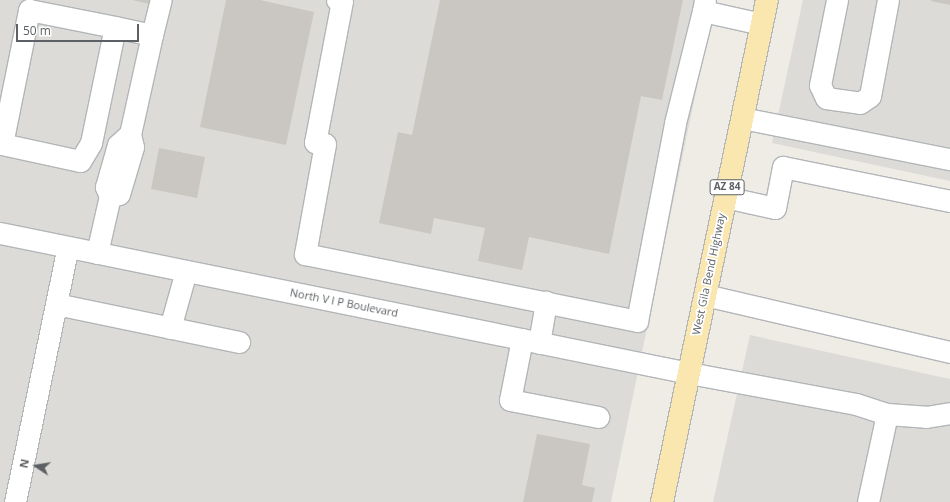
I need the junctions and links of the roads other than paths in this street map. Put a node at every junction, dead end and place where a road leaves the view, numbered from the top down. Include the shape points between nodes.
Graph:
1 (161, 0) edge
2 (337, 0) edge
3 (767, 0) edge
4 (837, 0) edge
5 (888, 0) edge
6 (704, 5) edge
7 (762, 24) junction
8 (115, 26) junction
9 (152, 35) junction
10 (742, 118) junction
11 (950, 158) edge
12 (725, 197) junction
13 (950, 200) edge
14 (0, 233) edge
15 (68, 247) junction
16 (97, 253) junction
17 (186, 271) junction
18 (705, 295) junction
19 (546, 302) junction
20 (56, 304) junction
21 (170, 328) junction
22 (530, 341) junction
23 (239, 342) dead end
24 (950, 352) edge
25 (688, 373) junction
26 (950, 413) edge
27 (887, 414) junction
28 (598, 417) dead end
29 (15, 502) edge
30 (662, 502) edge
31 (868, 502) edge

1 - 9 street
2 - 19 street via 342,1 316,142 325,144 305,254
3 - 7 main road, West Gila Bend Highway / AZ 84
4 - 5 street via 820,85 826,98 860,103 870,96
6 - 7 street
6 - 19 street via 675,123 637,321
7 - 10 main road, West Gila Bend Highway / AZ 84
8 - 8 street via 29,10 2,144 80,161 91,143
8 - 9 street
9 - 16 street via 130,134 133,147 119,194 110,196
10 - 11 street
10 - 12 main road, West Gila Bend Highway / AZ 84
12 - 13 street via 775,208 783,167
12 - 18 main road, West Gila Bend Highway / AZ 84
14 - 15 street, North V I P Boulevard
15 - 16 street, North V I P Boulevard
15 - 20 street
16 - 17 street, North V I P Boulevard
17 - 21 street
17 - 22 street, North V I P Boulevard
18 - 24 street
18 - 25 main road, West Gila Bend Highway / AZ 84
19 - 22 street
20 - 21 street
20 - 29 street
21 - 23 street
22 - 25 street, North V I P Boulevard
22 - 28 street via 513,372 510,400
25 - 27 street, North V I P Boulevard via 856,404
25 - 30 main road, West Gila Bend Highway / AZ 84
26 - 27 street, North V I P Boulevard via 926,417
27 - 31 street

